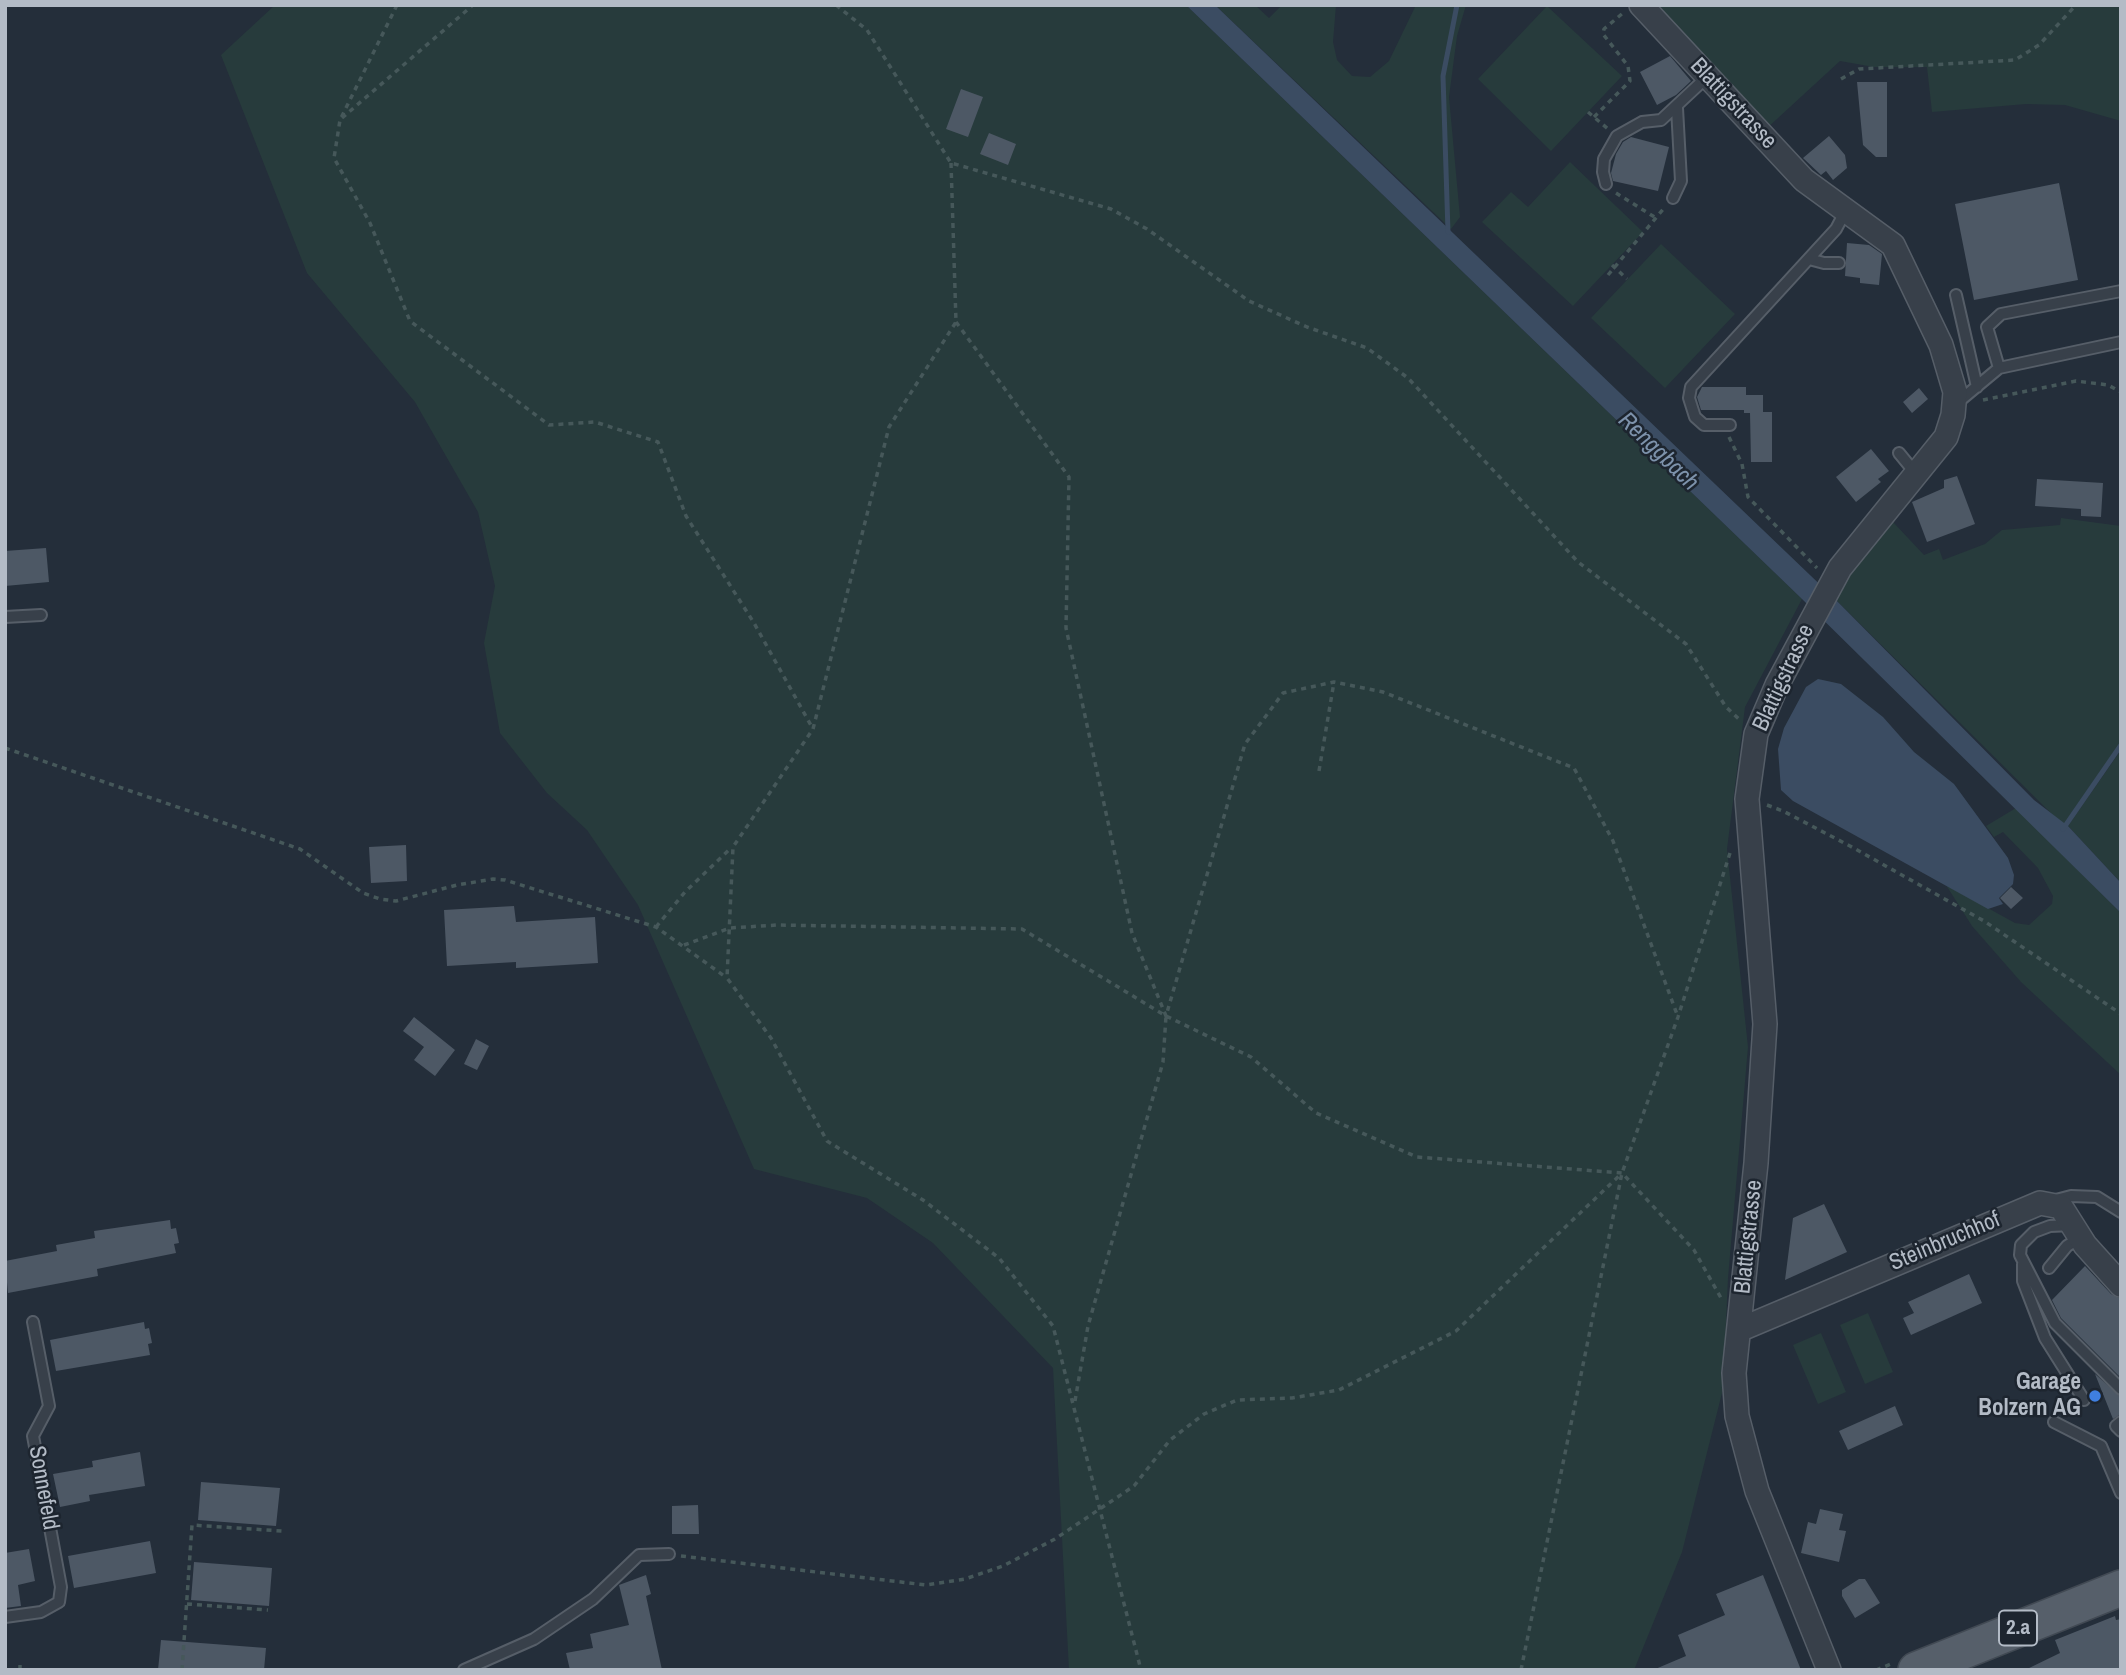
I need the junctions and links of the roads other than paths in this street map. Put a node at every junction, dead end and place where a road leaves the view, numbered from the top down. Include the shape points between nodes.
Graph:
1 (1641, 5) edge
2 (1707, 77) junction
3 (1677, 108) junction
4 (1606, 184) road end
5 (1673, 198) road end
6 (1845, 212) junction
7 (1809, 259) junction
8 (1839, 263) dead end
9 (2121, 291) edge
10 (1956, 295) dead end
11 (2121, 342) edge
12 (1998, 368) junction
13 (1977, 387) junction
14 (1955, 405) junction
15 (1730, 425) road end
16 (1899, 453) dead end
17 (1917, 475) junction
18 (41, 615) dead end
19 (5, 617) edge
20 (2049, 1202) junction
21 (2121, 1212) edge
22 (2077, 1231) junction
23 (2023, 1264) junction
24 (2049, 1268) dead end
25 (2121, 1285) edge
26 (33, 1322) dead end
27 (1739, 1330) junction
28 (2121, 1389) edge
29 (2084, 1400) dead end
30 (2054, 1422) dead end
31 (2121, 1422) edge
32 (2121, 1431) edge
33 (2121, 1493) edge
34 (669, 1554) road end
35 (2121, 1588) edge
36 (5, 1618) edge
37 (464, 1670) edge
38 (1829, 1670) edge
39 (1916, 1670) edge

1 - 2 street, Blattigstrasse
2 - 3 lane
2 - 6 street, Blattigstrasse via 1804,180
3 - 4 lane via 1661,120 1642,122 1617,135 1604,159
3 - 5 lane via 1681,181
6 - 7 lane
6 - 14 street, Blattigstrasse via 1884,236 1897,252 1946,357
7 - 8 lane
7 - 15 lane via 1691,387 1695,417 1704,425
9 - 12 lane via 2001,314 1987,327
10 - 13 lane
11 - 12 lane
12 - 13 lane
13 - 14 lane
14 - 17 street, Blattigstrasse via 1946,437
16 - 17 lane
17 - 27 street, Blattigstrasse via 1826,579 1756,734 1747,799 1765,1024
18 - 19 lane
20 - 21 lane via 2071,1196 2097,1197
20 - 22 street via 2061,1207
20 - 27 street, Steinbruchhof via 2024,1208
22 - 23 lane via 2050,1226 2034,1232 2020,1250
22 - 24 lane
22 - 25 street
23 - 28 lane via 2055,1323
23 - 29 lane via 2023,1281 2045,1338
26 - 36 lane, Sonnefeld via 49,1406 33,1436 61,1587 59,1602 41,1612
27 - 38 street, Blattigstrasse via 1734,1373 1740,1435 1766,1515
30 - 33 lane via 2101,1446
31 - 32 lane via 2116,1426
34 - 37 lane via 639,1555 593,1599 534,1639
35 - 39 main road, 2.a

